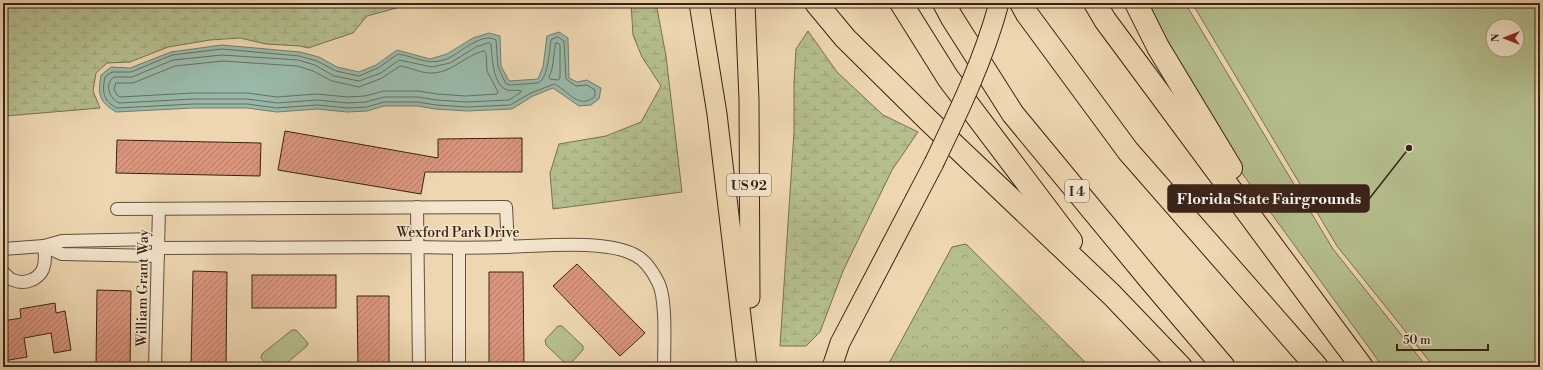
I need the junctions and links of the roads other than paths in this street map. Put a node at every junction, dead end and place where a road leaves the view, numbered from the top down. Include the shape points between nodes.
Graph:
1 (699, 3) edge
2 (746, 3) edge
3 (816, 3) edge
4 (901, 3) edge
5 (944, 3) edge
6 (999, 3) edge
7 (1021, 3) edge
8 (1095, 3) edge
9 (1136, 3) edge
10 (417, 207) junction
11 (117, 209) dead end
12 (159, 209) junction
13 (44, 246) junction
14 (417, 247) junction
15 (508, 247) junction
16 (158, 248) junction
17 (459, 248) junction
18 (3, 249) edge
19 (3, 272) edge
20 (1296, 277) junction
21 (1112, 295) junction
22 (155, 367) edge
23 (419, 367) edge
24 (459, 367) edge
25 (664, 367) edge
26 (749, 367) edge
27 (832, 367) edge
28 (1181, 367) edge
29 (1224, 367) edge
30 (1317, 367) edge
31 (1362, 367) edge

1 - 26 main road via 717,114
2 - 26 main road, US 92 via 749,107
3 - 21 highway via 845,38 922,114
4 - 21 highway via 948,78
5 - 29 highway, I 4 via 1013,114
6 - 27 main road, bridge via 991,33 971,86 934,163 840,343
7 - 30 highway via 1128,152
8 - 20 highway
9 - 20 highway via 1158,47
10 - 12 street
10 - 14 street
10 - 15 street via 506,207
11 - 12 street
12 - 16 street, William Grant Way
13 - 16 street, Wexford Park Drive via 62,241
13 - 16 street, Wexford Park Drive via 62,254
13 - 18 street, Wexford Park Drive
13 - 19 street via 43,270 35,279 24,283 12,280
14 - 16 street, Wexford Park Drive
14 - 17 street, Wexford Park Drive
14 - 23 street
15 - 17 street, Wexford Park Drive
15 - 25 street, Wexford Park Drive via 566,245 614,248 636,255 651,270 659,284 663,306
16 - 22 street, William Grant Way
17 - 24 street
20 - 31 highway
21 - 28 highway

